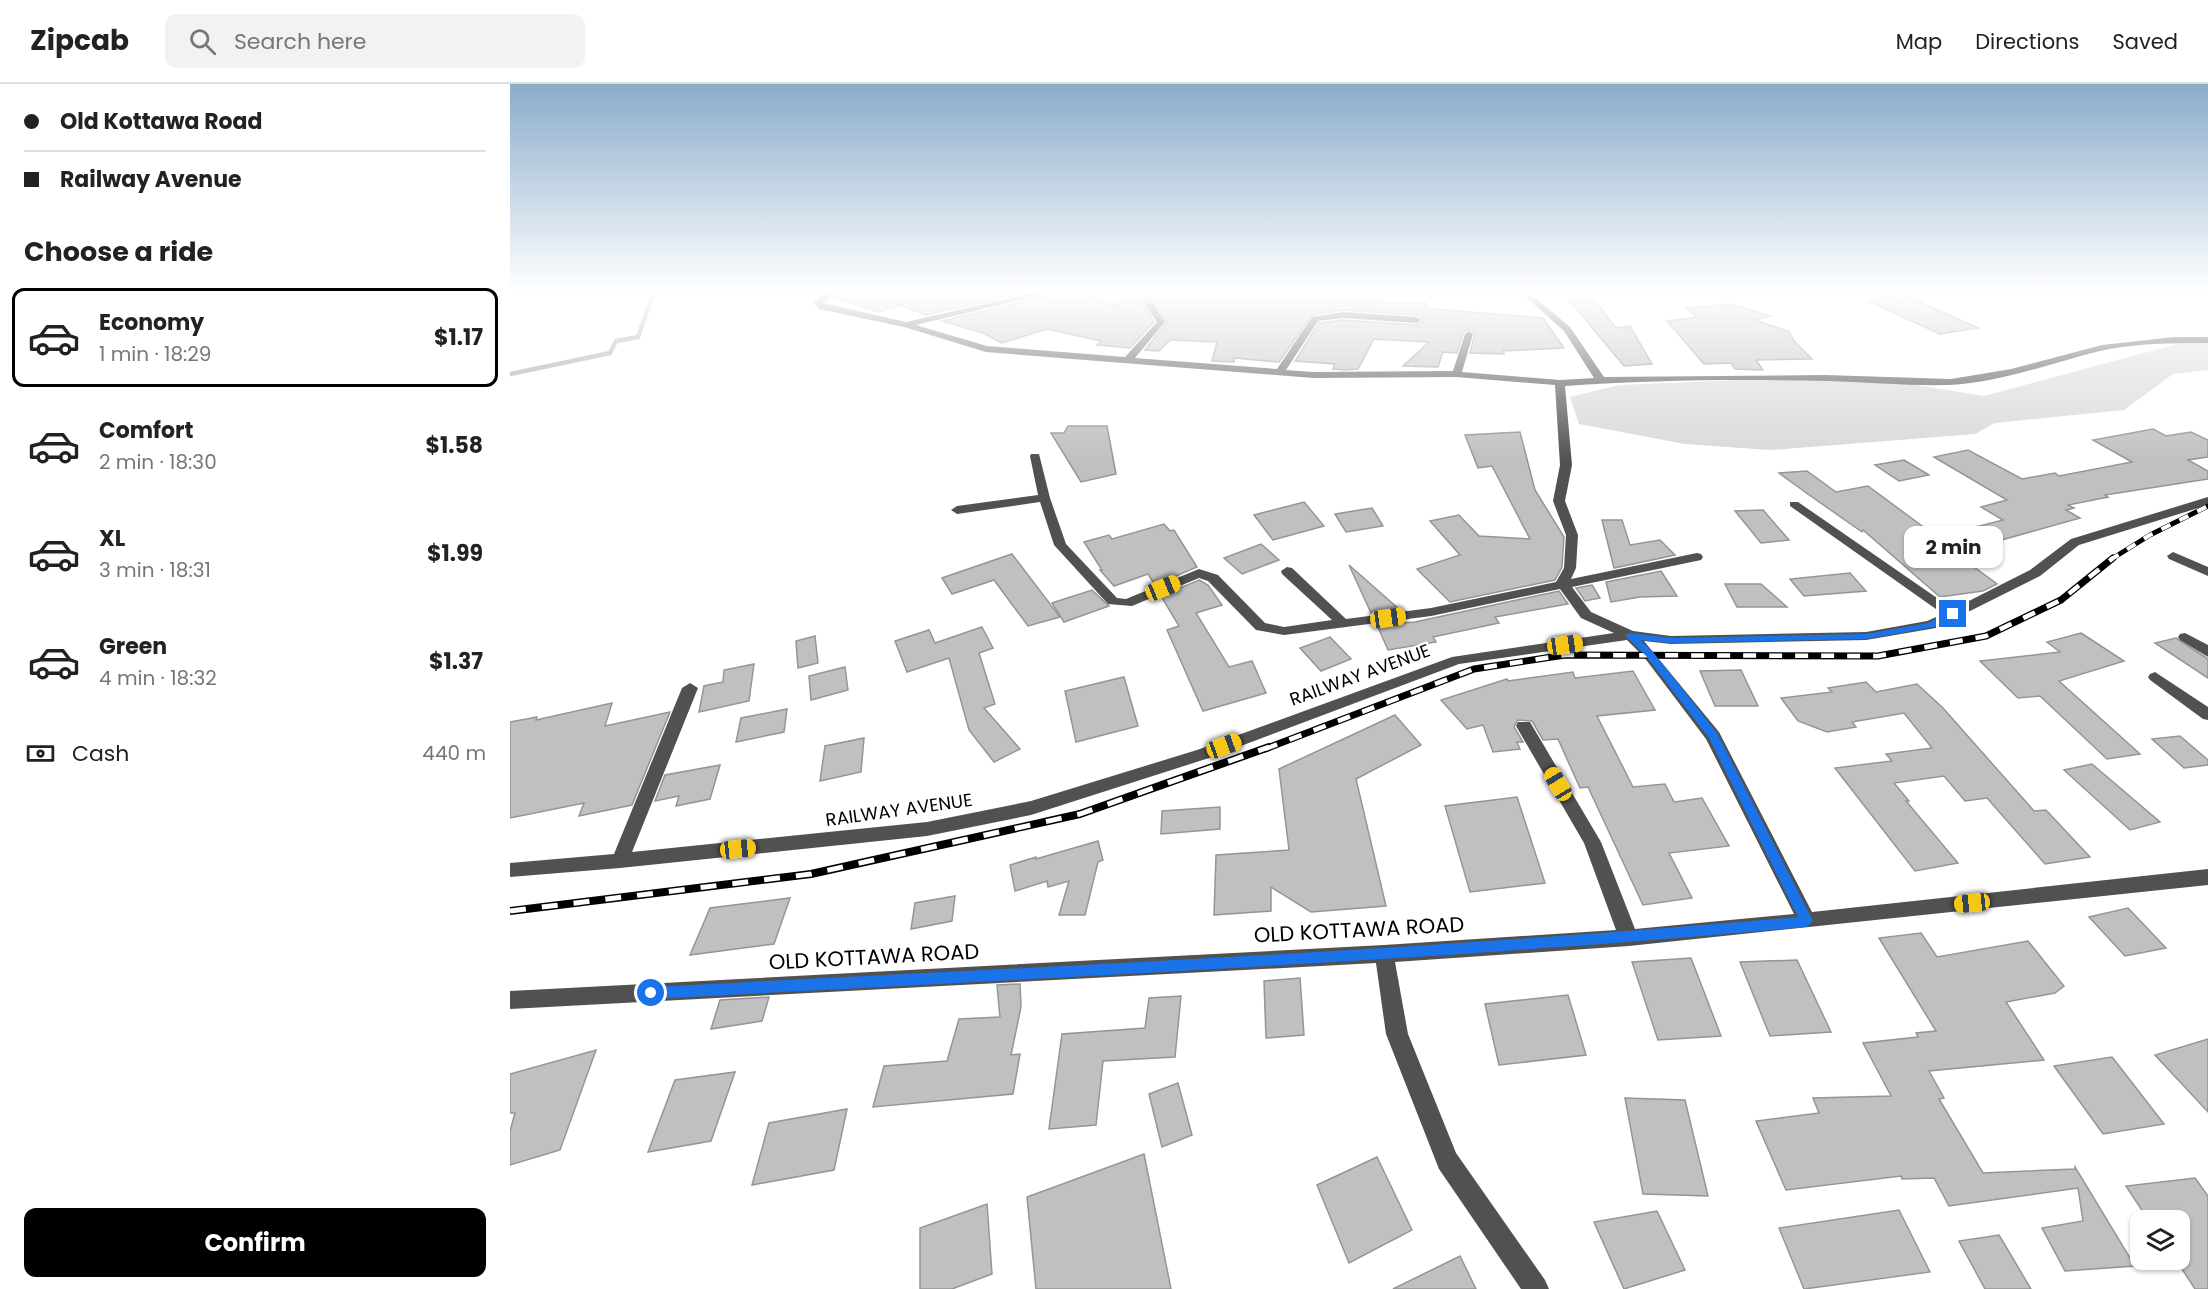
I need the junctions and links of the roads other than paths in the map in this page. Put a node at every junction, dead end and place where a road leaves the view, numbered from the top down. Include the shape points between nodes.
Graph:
1 (984, 347) edge
2 (1139, 347) edge
3 (1296, 347) edge
4 (1465, 347) edge
5 (1579, 347) edge
6 (2109, 347) edge
7 (1128, 360) junction
8 (1280, 372) junction
9 (1457, 374) junction
10 (1602, 382) junction
11 (1560, 383) junction
12 (1035, 456) dead end
13 (1044, 498) junction
14 (2208, 501) edge
15 (1794, 504) dead end
16 (957, 510) dead end
17 (2174, 556) dead end
18 (1697, 557) dead end
19 (1287, 571) dead end
20 (2208, 572) edge
21 (1562, 583) junction
22 (1953, 614) junction
23 (1344, 624) junction
24 (1630, 635) junction
25 (2185, 637) dead end
26 (2208, 652) edge
27 (2155, 677) dead end
28 (690, 688) dead end
29 (2208, 715) edge
30 (1524, 726) dead end
31 (620, 861) junction
32 (510, 870) edge
33 (2208, 877) edge
34 (1806, 921) junction
35 (1629, 938) junction
36 (1384, 954) junction
37 (510, 1000) edge
38 (1536, 1289) edge

1 - 7 street
2 - 7 street
3 - 8 street
4 - 9 street
5 - 10 street
6 - 10 street via 2012,372 1951,382 1825,378 1635,378
7 - 8 street
8 - 9 street
9 - 11 street
10 - 11 street
11 - 21 street via 1566,465 1559,501 1572,535 1570,568
12 - 13 street
13 - 16 street
13 - 23 street via 1060,545 1113,601 1127,603 1199,573 1213,578 1261,627 1284,631
14 - 22 street, RAILWAY AVENUE via 2075,542 2035,573
15 - 22 street
17 - 20 street
18 - 21 street
19 - 23 street
21 - 23 street via 1431,612
21 - 24 street via 1586,615
22 - 24 street, RAILWAY AVENUE via 1931,625 1866,636 1671,640
24 - 31 street, RAILWAY AVENUE via 1457,660 1203,754 1031,808 927,829
24 - 34 street via 1713,736
25 - 26 street
27 - 29 street
28 - 31 street
30 - 35 street via 1592,842
31 - 32 street, RAILWAY AVENUE
33 - 34 street, OLD KOTTAWA ROAD
34 - 35 street, OLD KOTTAWA ROAD
35 - 36 street, OLD KOTTAWA ROAD
36 - 37 street, OLD KOTTAWA ROAD
36 - 38 street via 1397,1034 1447,1161

